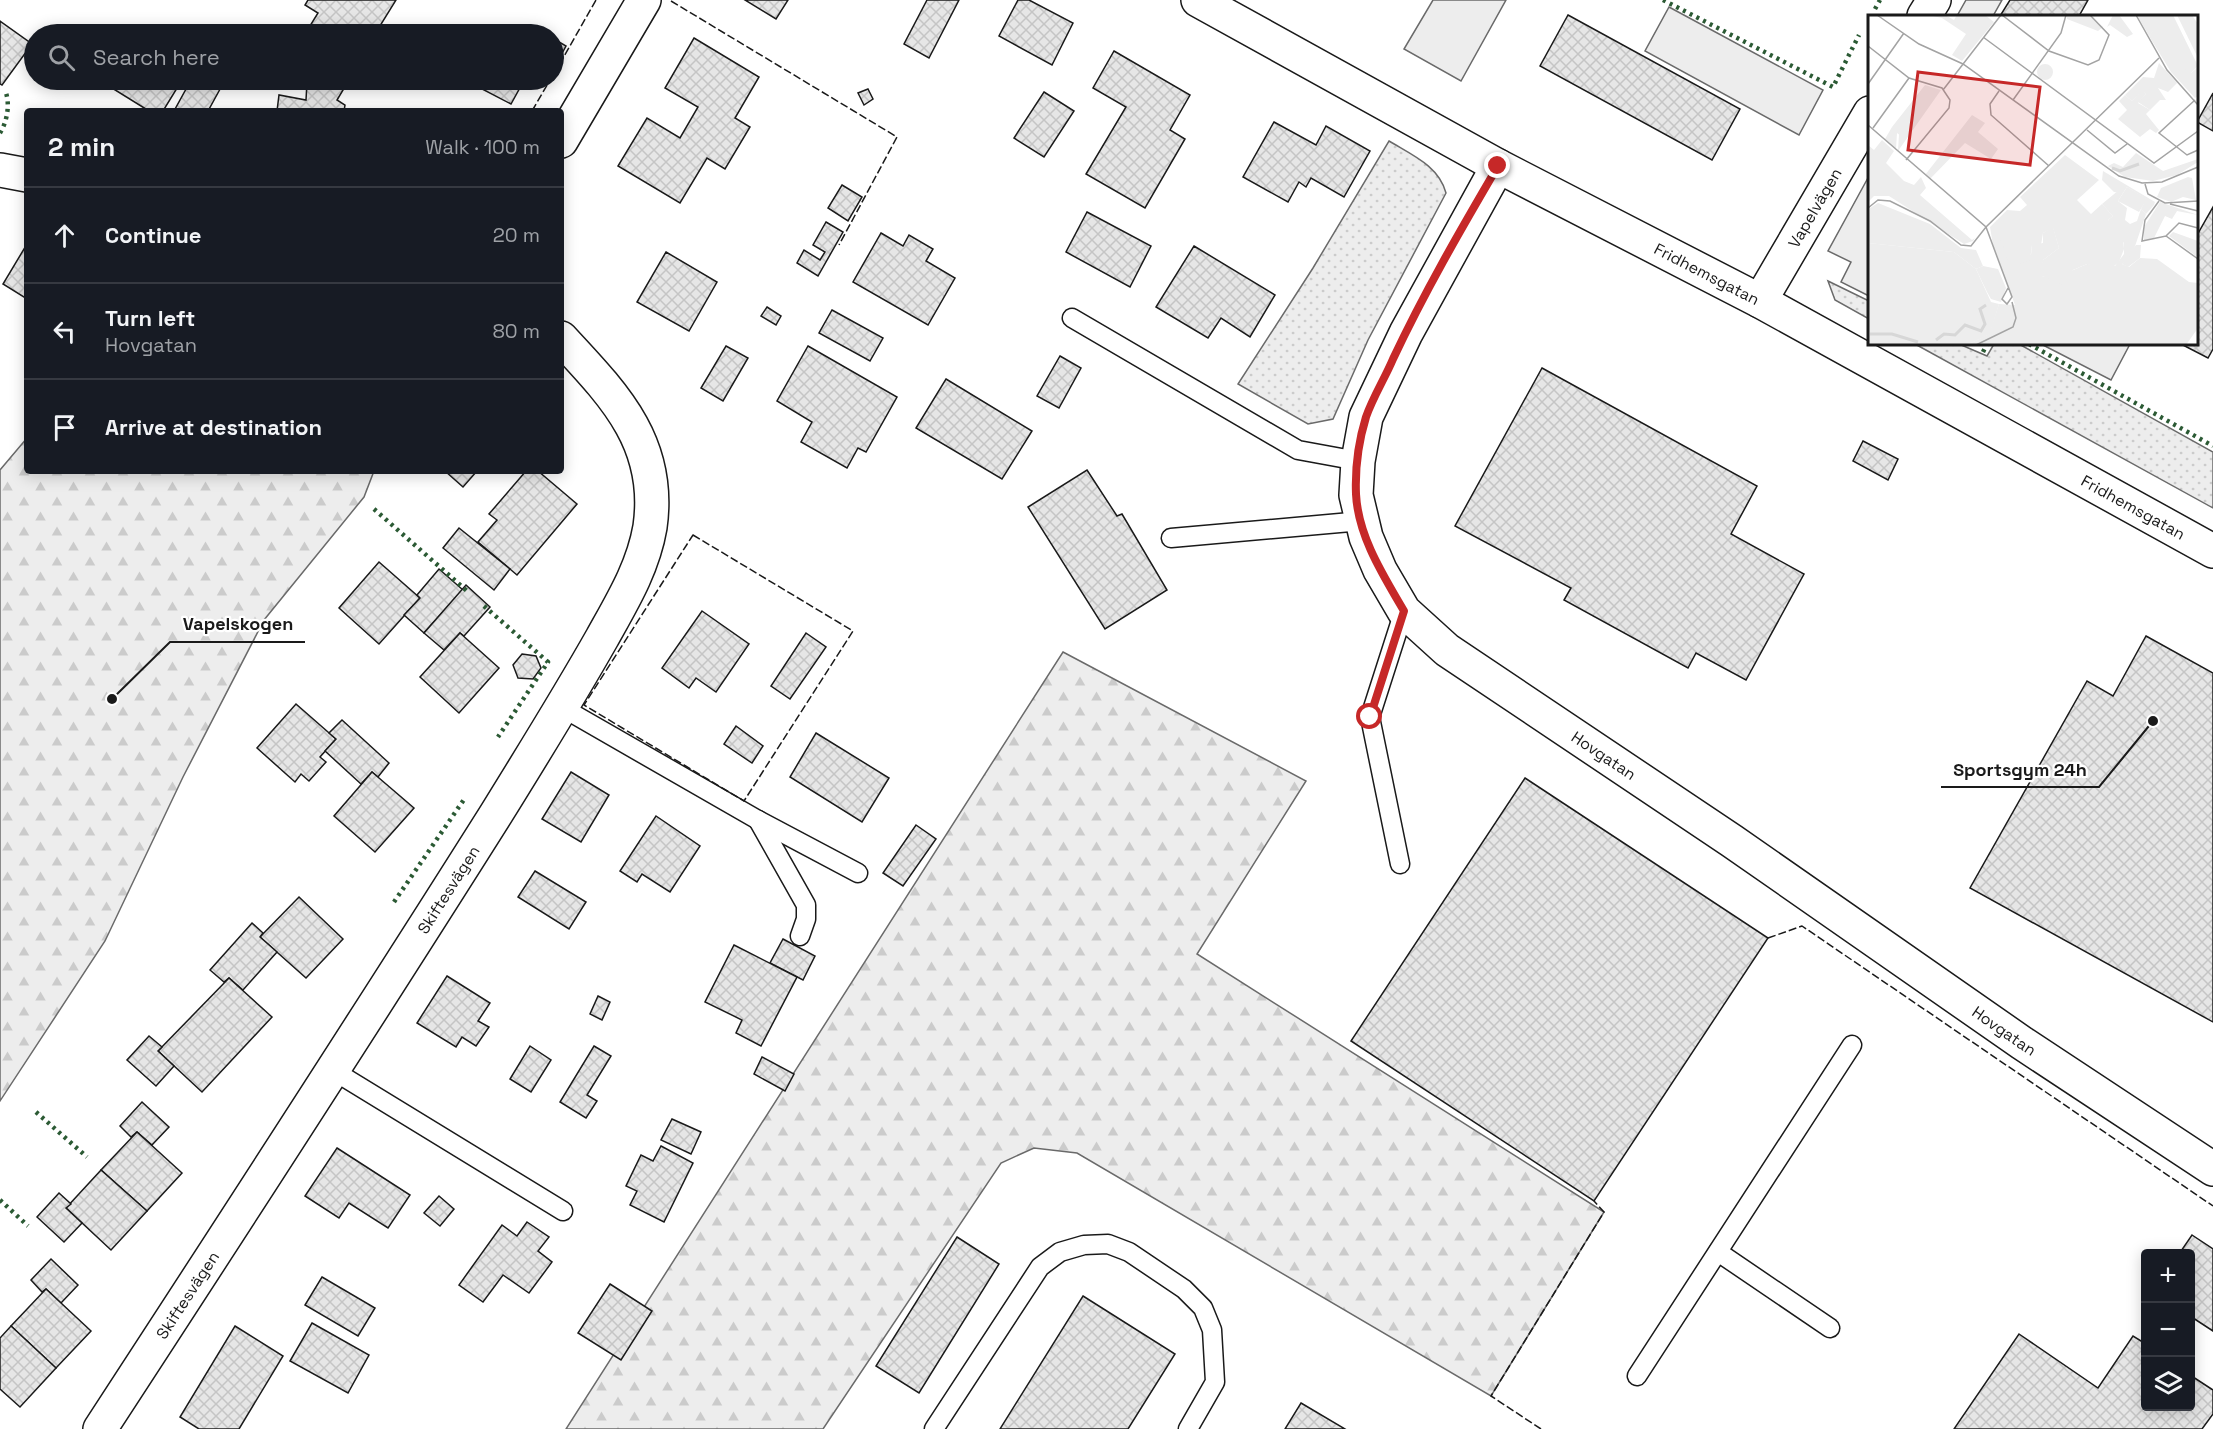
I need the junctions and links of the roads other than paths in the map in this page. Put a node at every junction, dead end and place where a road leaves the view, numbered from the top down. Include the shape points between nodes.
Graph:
1 (644, 0) edge
2 (1198, 0) edge
3 (1934, 0) edge
4 (1925, 15) edge
5 (1868, 115) edge
6 (564, 136) edge
7 (1498, 166) junction
8 (0, 170) edge
9 (24, 174) edge
10 (1760, 302) junction
11 (1072, 318) dead end
12 (564, 341) edge
13 (1358, 460) junction
14 (1362, 521) junction
15 (1171, 538) dead end
16 (2213, 550) edge
17 (1404, 611) junction
18 (563, 708) junction
19 (758, 820) junction
20 (1400, 864) dead end
21 (858, 873) dead end
22 (800, 936) dead end
23 (1852, 1045) dead end
24 (334, 1071) junction
25 (2213, 1169) edge
26 (563, 1211) dead end
27 (1718, 1252) junction
28 (1830, 1328) dead end
29 (1637, 1376) dead end
30 (100, 1429) edge
31 (934, 1429) edge
32 (1188, 1429) edge

1 - 6 street
2 - 7 street, Fridhemsgatan
3 - 4 street
5 - 10 street, Vapelvägen
7 - 10 street, Fridhemsgatan
7 - 13 street, Hovgatan via 1406,333 1366,417
8 - 9 street
10 - 16 street, Fridhemsgatan
11 - 13 lane via 1298,450
12 - 18 street, Skiftesvägen via 611,392 637,430 651,479 650,527 636,575
13 - 14 street, Hovgatan via 1356,495
14 - 15 lane
14 - 17 street, Hovgatan via 1380,570
17 - 20 lane via 1370,717
17 - 25 street, Hovgatan via 1447,650
18 - 19 lane
18 - 24 street, Skiftesvägen
19 - 21 lane
19 - 22 lane via 806,905
23 - 27 lane
24 - 26 lane
24 - 30 street, Skiftesvägen
27 - 28 lane
27 - 29 lane
31 - 32 lane via 1040,1268 1060,1252 1100,1244 1129,1252 1184,1288 1203,1308 1212,1330 1215,1382

